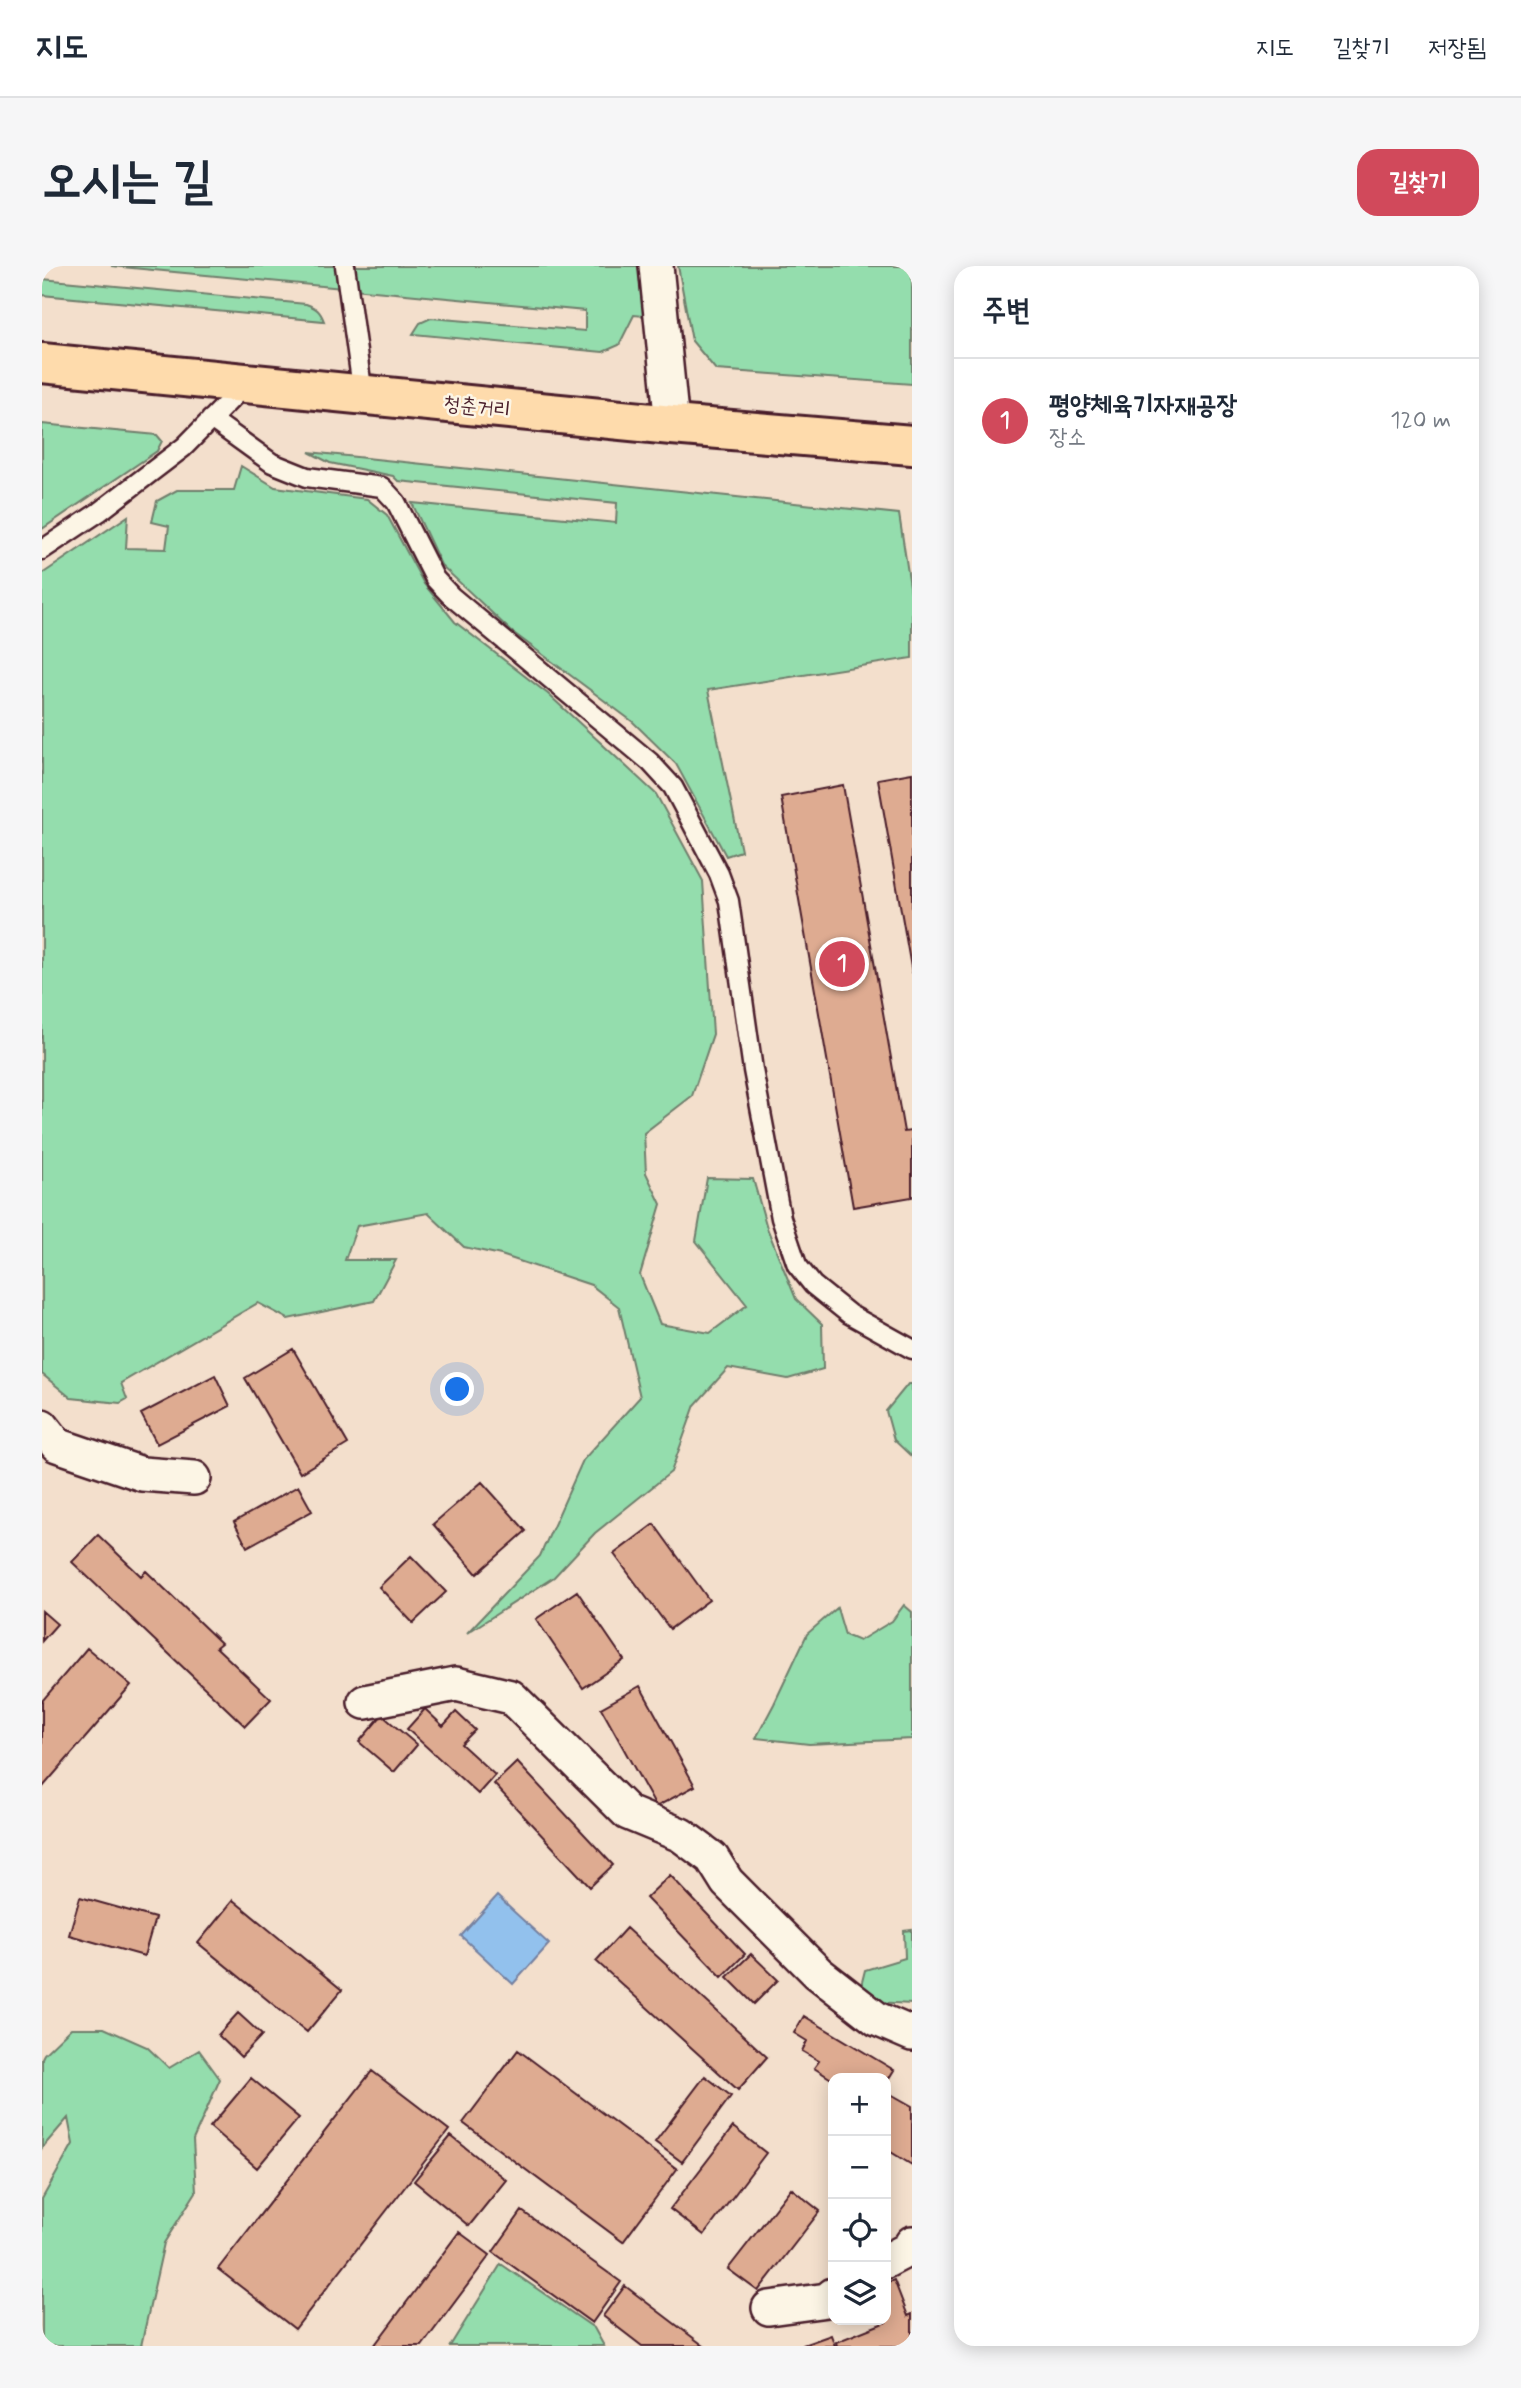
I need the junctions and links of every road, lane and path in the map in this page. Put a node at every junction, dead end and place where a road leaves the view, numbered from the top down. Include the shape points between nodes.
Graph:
1 (345, 266) edge
2 (656, 266) edge
3 (42, 363) edge
4 (246, 383) junction
5 (363, 395) junction
6 (211, 419) junction
7 (672, 425) junction
8 (912, 445) edge
9 (42, 550) edge
10 (912, 1349) edge
11 (42, 1426) edge
12 (194, 1478) dead end
13 (365, 1702) dead end
14 (912, 2034) edge
15 (912, 2243) edge
16 (891, 2258) edge
17 (828, 2299) edge
18 (769, 2308) dead end

1 - 5 lane
2 - 7 street
3 - 4 main road, 청춘거리
4 - 5 main road, 청춘거리
4 - 6 lane
5 - 7 main road, 청춘거리
6 - 9 lane via 184,447
6 - 10 lane via 272,463 307,477 382,487 396,502 435,579 650,762 673,787 729,901 753,1070 781,1218 797,1265 813,1285 849,1314
7 - 8 main road, 청춘거리
11 - 12 street via 57,1445 142,1474
13 - 14 street via 456,1684 510,1697 628,1813 681,1835 712,1858 727,1882 818,1973 877,2019
15 - 16 street
17 - 18 street

